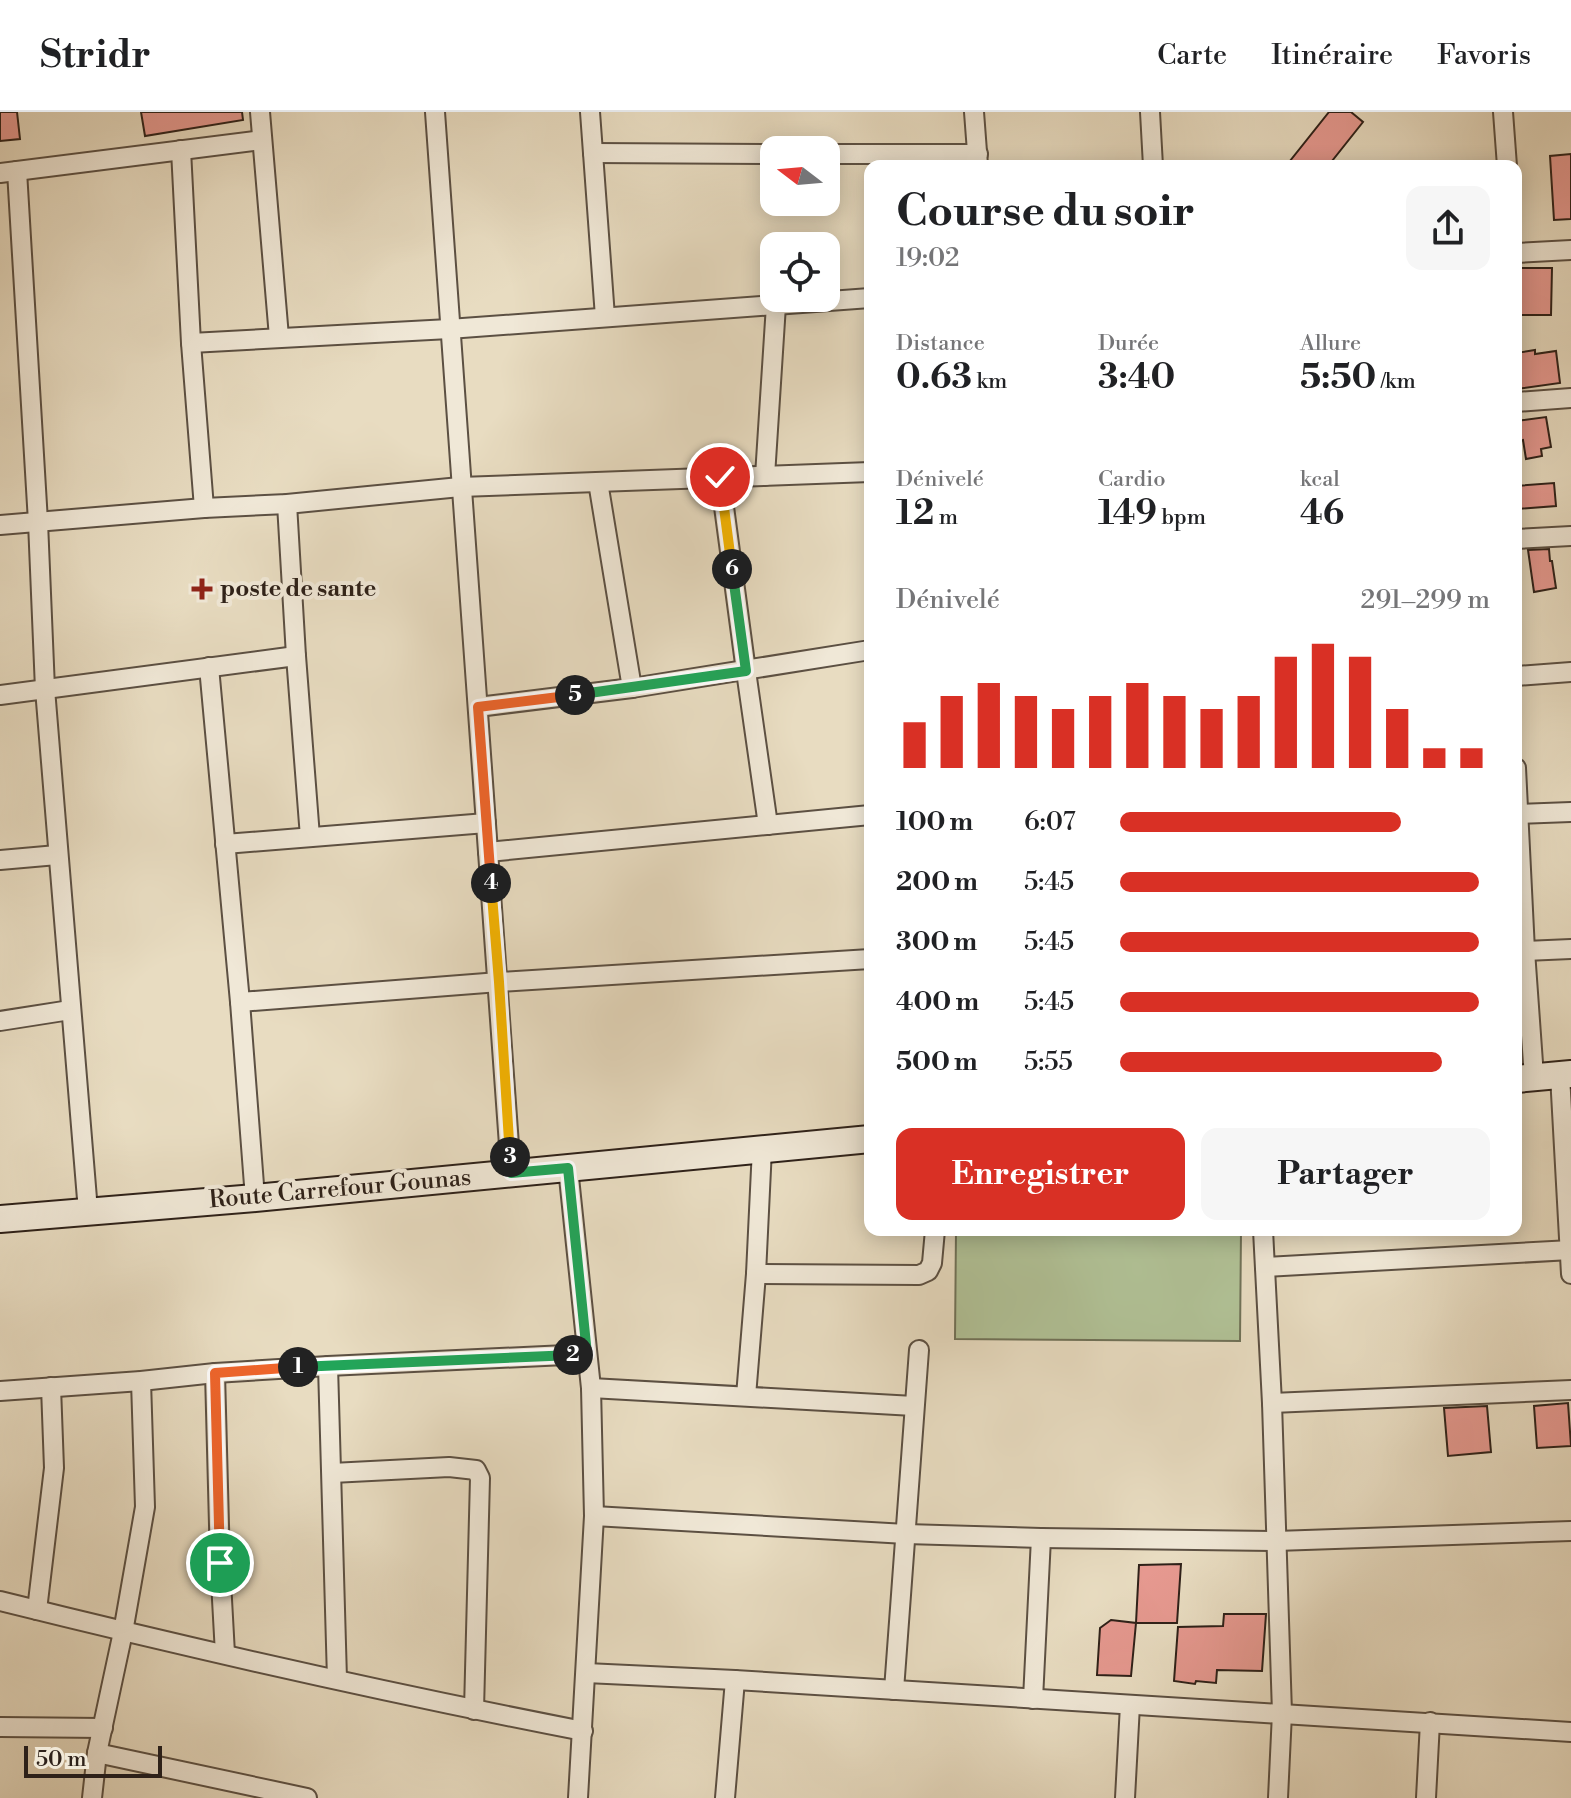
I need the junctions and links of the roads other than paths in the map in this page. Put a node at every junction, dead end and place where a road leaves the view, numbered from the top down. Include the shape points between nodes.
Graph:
1 (260, 112) edge
2 (435, 112) edge
3 (590, 112) edge
4 (974, 112) edge
5 (1150, 112) edge
6 (1503, 112) edge
7 (262, 140) junction
8 (181, 150) junction
9 (593, 153) junction
10 (760, 154) edge
11 (840, 155) edge
12 (978, 160) edge
13 (1153, 160) edge
14 (1507, 160) edge
15 (9, 172) edge
16 (1571, 250) edge
17 (1522, 253) edge
18 (864, 298) edge
19 (840, 300) edge
20 (760, 306) edge
21 (776, 312) edge
22 (605, 317) junction
23 (449, 329) junction
24 (279, 337) junction
25 (191, 343) junction
26 (1571, 398) edge
27 (1522, 402) edge
28 (864, 472) edge
29 (765, 476) junction
30 (720, 477) junction
31 (598, 482) junction
32 (460, 487) junction
33 (287, 504) junction
34 (204, 508) junction
35 (38, 522) junction
36 (0, 525) edge
37 (1571, 536) edge
38 (1522, 539) edge
39 (864, 651) edge
40 (296, 656) junction
41 (209, 667) junction
42 (746, 671) junction
43 (1571, 672) edge
44 (1522, 676) edge
45 (632, 688) junction
46 (45, 689) junction
47 (0, 695) edge
48 (478, 707) junction
49 (1571, 812) edge
50 (1522, 814) edge
51 (864, 816) edge
52 (486, 823) junction
53 (768, 825) junction
54 (310, 837) junction
55 (225, 844) junction
56 (488, 852) junction
57 (57, 855) junction
58 (0, 860) edge
59 (1522, 882) edge
60 (1571, 949) edge
61 (1525, 951) junction
62 (864, 959) edge
63 (499, 982) junction
64 (240, 1002) junction
65 (70, 1010) junction
66 (0, 1021) edge
67 (1545, 1076) edge
68 (864, 1140) edge
69 (762, 1148) junction
70 (568, 1168) junction
71 (511, 1173) junction
72 (255, 1198) junction
73 (88, 1211) junction
74 (0, 1219) edge
75 (934, 1236) edge
76 (1263, 1236) edge
77 (1570, 1250) edge
78 (1265, 1267) junction
79 (756, 1274) junction
80 (1571, 1274) edge
81 (919, 1350) dead end
82 (587, 1354) junction
83 (328, 1366) junction
84 (215, 1373) junction
85 (141, 1381) junction
86 (51, 1387) junction
87 (591, 1388) junction
88 (1571, 1390) edge
89 (0, 1391) edge
90 (746, 1396) junction
91 (1272, 1403) junction
92 (914, 1406) junction
93 (332, 1473) junction
94 (594, 1516) junction
95 (1571, 1531) edge
96 (906, 1534) junction
97 (1041, 1538) junction
98 (1276, 1541) junction
99 (0, 1601) edge
100 (37, 1610) junction
101 (123, 1632) junction
102 (225, 1654) junction
103 (586, 1673) junction
104 (337, 1679) junction
105 (735, 1680) junction
106 (894, 1690) junction
107 (1033, 1699) junction
108 (1130, 1705) junction
109 (474, 1710) junction
110 (1282, 1713) junction
111 (1430, 1722) junction
112 (0, 1727) edge
113 (103, 1728) junction
114 (583, 1731) junction
115 (1571, 1732) edge
116 (97, 1753) junction
117 (92, 1798) edge
118 (307, 1798) edge
119 (578, 1798) edge
120 (725, 1798) edge
121 (1125, 1798) edge
122 (1278, 1798) edge
123 (1426, 1798) edge

1 - 7 street
2 - 23 street
3 - 9 street
4 - 12 street
5 - 13 street
6 - 14 street
7 - 8 street
7 - 24 street
8 - 15 street
8 - 25 street
9 - 10 street
9 - 22 street
11 - 12 street
15 - 35 street
16 - 17 street
18 - 19 street
20 - 22 street
21 - 29 street
22 - 23 street
23 - 24 street
23 - 32 street
24 - 25 street
25 - 34 street
26 - 27 street
28 - 29 street
29 - 30 street
30 - 31 street
30 - 42 street
31 - 32 street
31 - 45 street
32 - 33 street
32 - 48 street
33 - 34 street
33 - 40 street
34 - 35 street
35 - 36 street
35 - 46 street
37 - 38 street
39 - 42 street
40 - 41 street
40 - 54 street
41 - 46 street
41 - 55 street
42 - 45 street
42 - 53 street
43 - 44 street
45 - 48 street
46 - 47 street
46 - 57 street
48 - 52 street
49 - 50 street
51 - 53 street
52 - 54 street
52 - 56 street
53 - 56 street
54 - 55 street
55 - 64 street
56 - 63 street
57 - 58 street
57 - 65 street
59 - 61 street
60 - 61 street
61 - 67 street
62 - 63 street
63 - 64 street
63 - 71 street
64 - 72 street
65 - 66 street
65 - 73 street
67 - 77 street
68 - 69 main road, Route Carrefour Gounas
69 - 70 main road, Route Carrefour Gounas
69 - 79 street
70 - 71 main road, Route Carrefour Gounas
70 - 82 street
71 - 72 main road, Route Carrefour Gounas
72 - 73 main road, Route Carrefour Gounas
73 - 74 main road, Route Carrefour Gounas
75 - 79 street via 932,1263 919,1275
76 - 78 street
77 - 78 street
77 - 80 street
78 - 91 street
79 - 90 street
81 - 92 street
82 - 83 street
82 - 87 street
83 - 84 street
83 - 93 street
84 - 85 street
84 - 102 street
85 - 86 street
85 - 101 street via 145,1507
86 - 89 street
86 - 100 street via 54,1468
87 - 90 street
87 - 94 street
88 - 91 street
90 - 92 street
91 - 98 street
92 - 96 street
93 - 104 street
93 - 109 street via 476,1470 480,1478
94 - 96 street
94 - 103 street
95 - 98 street
96 - 97 street
96 - 106 street
97 - 98 street
97 - 107 street
98 - 110 street
99 - 100 street
100 - 101 street
101 - 102 street
101 - 113 street
102 - 104 street
103 - 105 street
103 - 114 street
104 - 109 street
105 - 106 street
105 - 120 street
106 - 107 street
107 - 108 street
108 - 110 street
108 - 121 street
109 - 114 street
110 - 111 street
110 - 122 street
111 - 115 street
111 - 123 street
112 - 113 street
113 - 116 street
114 - 119 street
116 - 117 street
116 - 118 street

